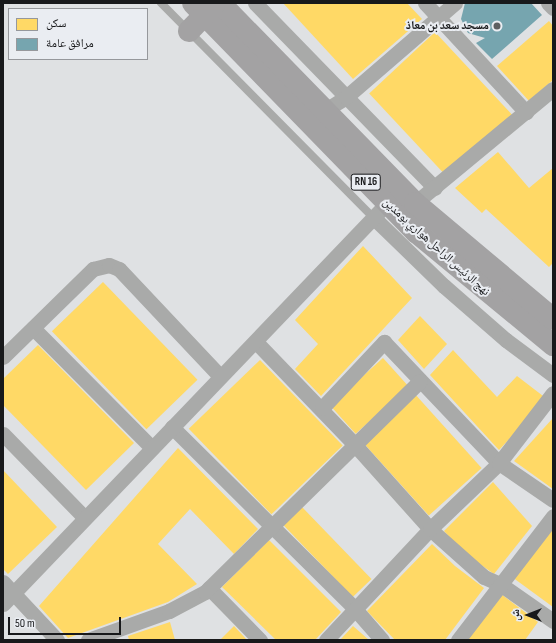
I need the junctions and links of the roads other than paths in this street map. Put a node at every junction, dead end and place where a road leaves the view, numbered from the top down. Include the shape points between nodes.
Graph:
1 (161, 3) edge
2 (251, 3) edge
3 (255, 3) edge
4 (425, 3) edge
5 (455, 3) edge
6 (548, 3) edge
7 (209, 6) edge
8 (553, 8) edge
9 (439, 17) junction
10 (235, 18) junction
11 (189, 31) junction
12 (553, 89) edge
13 (346, 96) junction
14 (324, 112) junction
15 (526, 112) junction
16 (435, 188) junction
17 (394, 203) junction
18 (553, 319) edge
19 (33, 328) junction
20 (256, 342) junction
21 (553, 344) edge
22 (3, 357) edge
23 (553, 375) edge
24 (220, 376) junction
25 (420, 380) junction
26 (553, 393) edge
27 (322, 408) junction
28 (172, 427) junction
29 (3, 434) edge
30 (355, 445) junction
31 (152, 448) junction
32 (498, 463) junction
33 (553, 500) edge
34 (553, 516) edge
35 (85, 518) junction
36 (272, 528) junction
37 (430, 529) junction
38 (3, 582) edge
39 (500, 584) junction
40 (209, 588) junction
41 (13, 593) junction
42 (3, 604) edge
43 (355, 609) junction
44 (553, 622) edge
45 (56, 640) edge
46 (88, 640) edge
47 (260, 640) edge
48 (326, 640) edge
49 (382, 640) edge
50 (458, 640) edge

1 - 11 lane
2 - 10 street
3 - 13 street
4 - 9 street
5 - 9 street
6 - 8 street
7 - 10 main road, نهج الرئيس الراحل هواري بومدين / RN 16
7 - 11 main road
7 - 17 main road, نهج الرئيس الراحل هواري بومدين / RN 16
9 - 13 street
9 - 15 street
10 - 14 main road, نهج الرئيس الراحل هواري بومدين / RN 16
11 - 17 lane
12 - 15 street
13 - 14 street
13 - 16 street
14 - 17 main road, نهج الرئيس الراحل هواري بومدين / RN 16
15 - 16 street
16 - 17 street
17 - 18 main road, نهج الرئيس الراحل هواري بومدين / RN 16
17 - 20 street
17 - 21 main road, نهج الرئيس الراحل هواري بومدين / RN 16 via 469,278
17 - 23 street via 455,296 506,340
19 - 22 street
19 - 24 street via 93,269 109,265 119,270
19 - 31 street
20 - 24 street
20 - 27 street
24 - 28 street
25 - 27 street via 384,342
25 - 30 street
25 - 32 street
26 - 32 street
27 - 30 street
28 - 31 street
28 - 36 street
29 - 35 street
30 - 36 street
30 - 37 street
31 - 35 street
32 - 33 street
32 - 37 street
34 - 39 street
35 - 41 street
36 - 40 street
36 - 43 street
37 - 39 street via 484,577
37 - 43 street
38 - 41 street
39 - 44 street
39 - 50 street
40 - 46 street via 169,611
40 - 47 street
41 - 42 street
41 - 45 street
43 - 48 street
43 - 49 street

